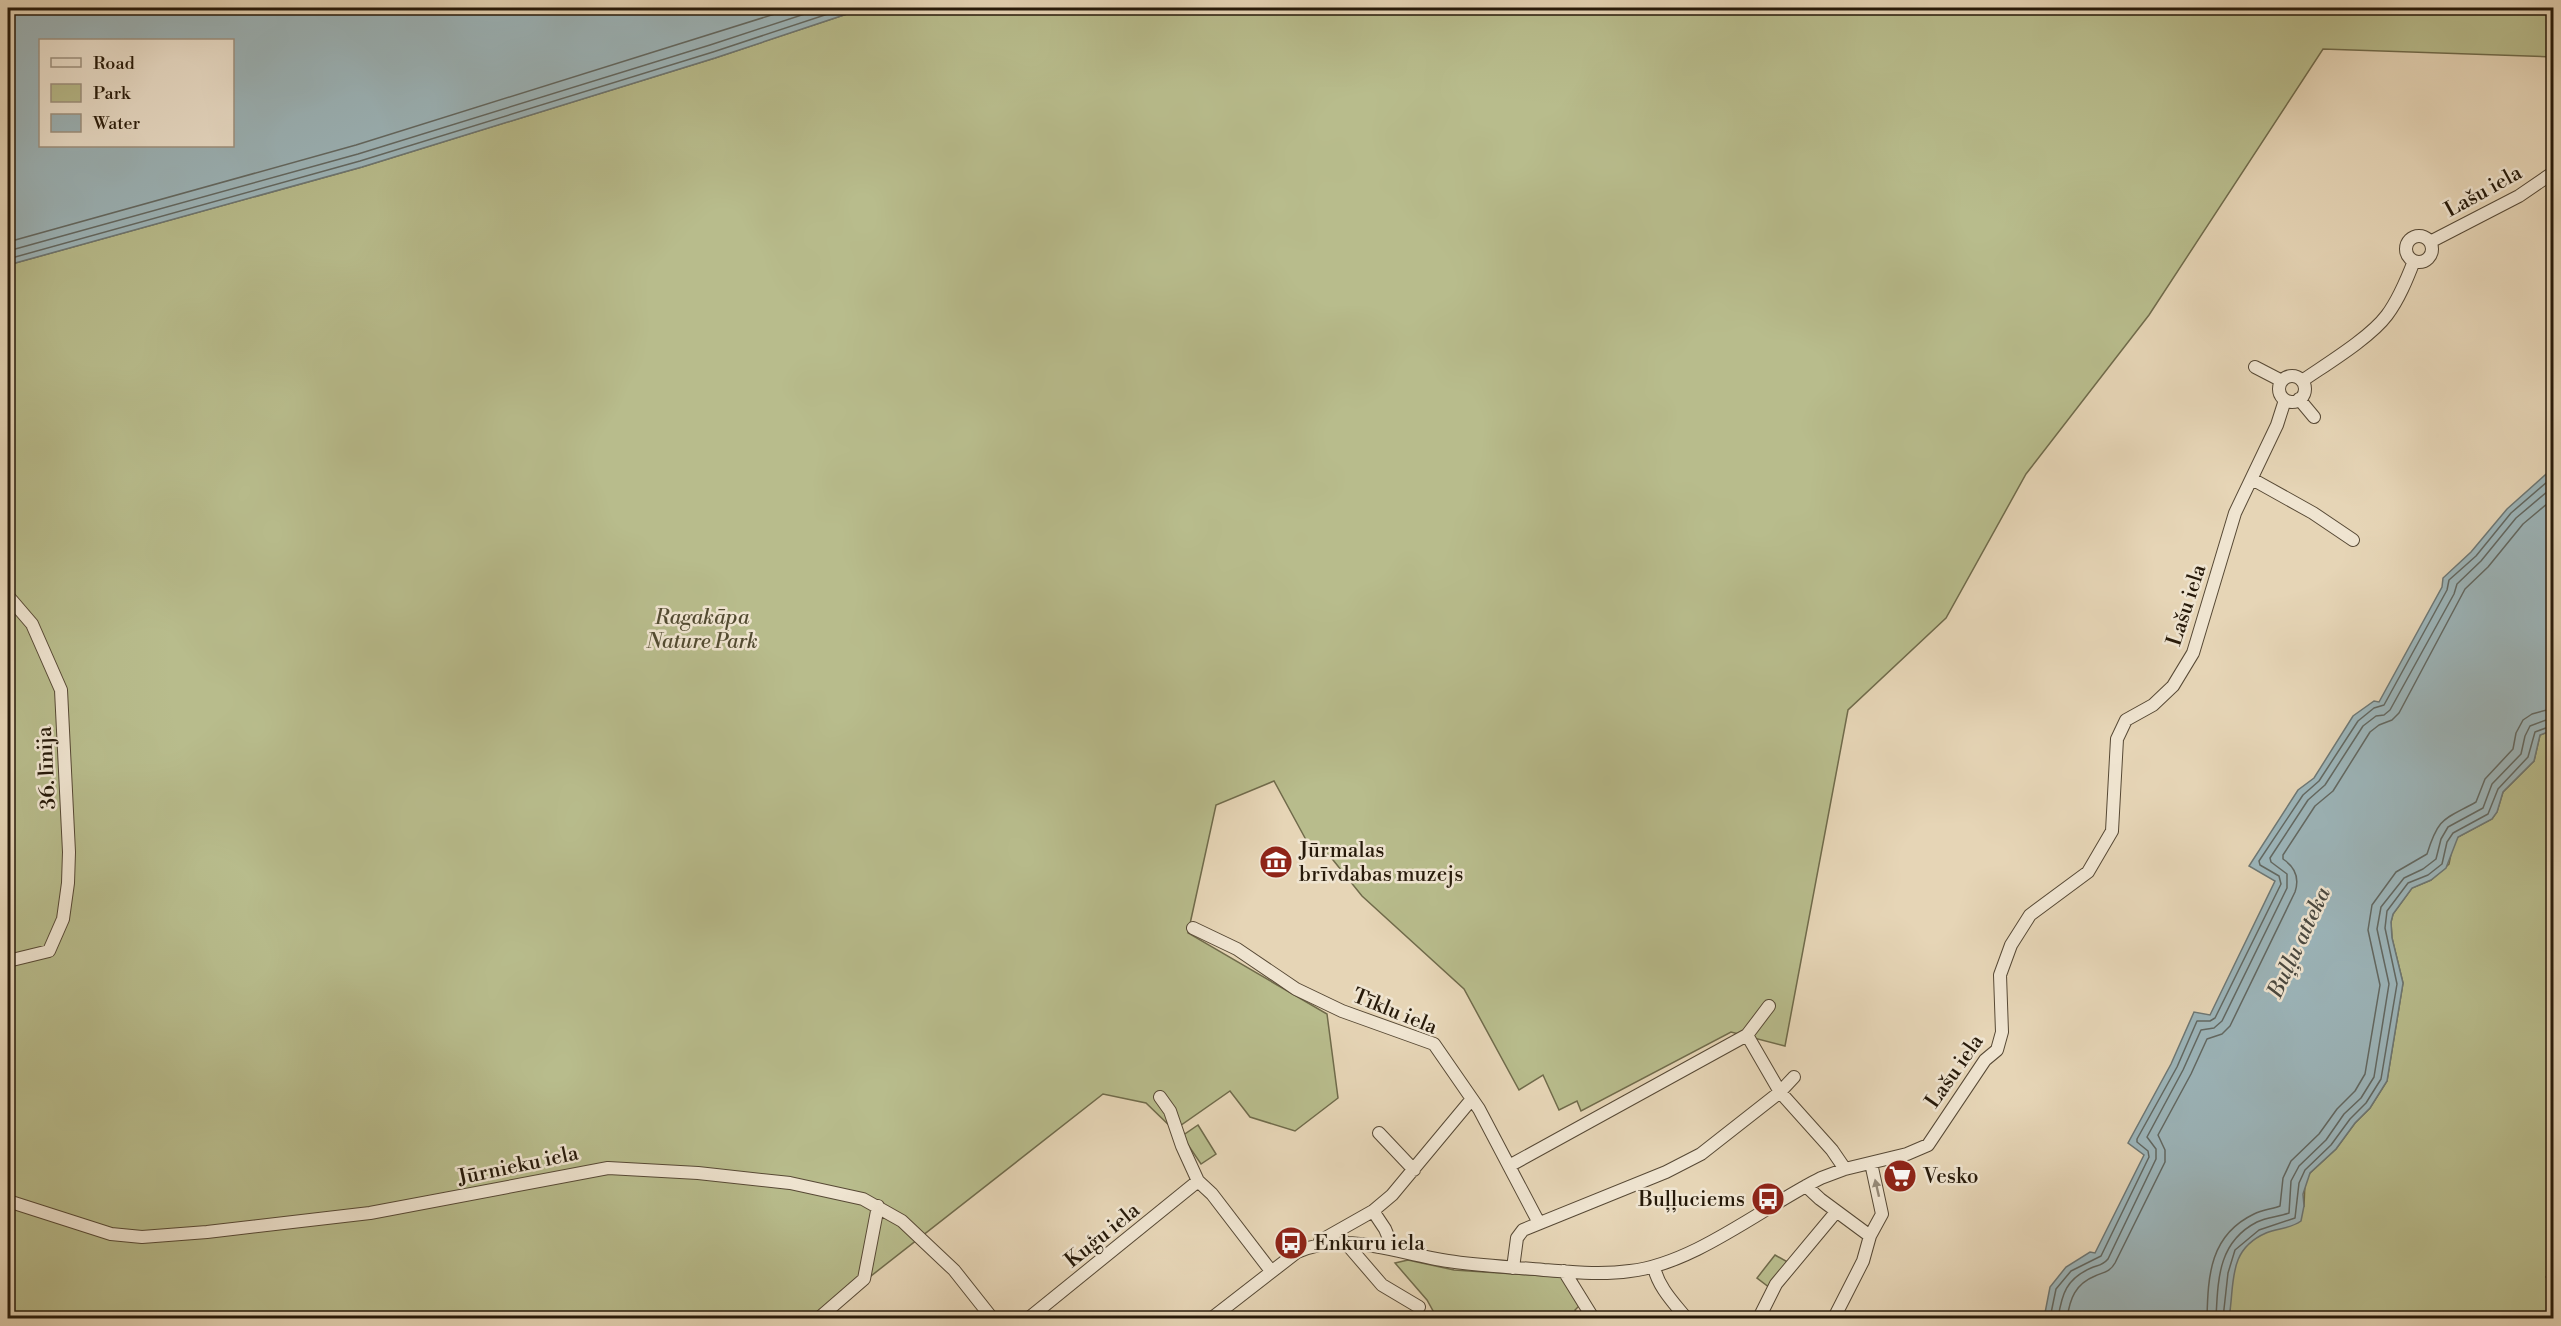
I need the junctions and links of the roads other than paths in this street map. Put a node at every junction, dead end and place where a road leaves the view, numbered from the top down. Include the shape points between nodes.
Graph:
1 (2553, 172) edge
2 (2430, 242) junction
3 (2414, 261) junction
4 (2255, 367) dead end
5 (2282, 381) junction
6 (2302, 381) junction
7 (2299, 399) junction
8 (2285, 400) junction
9 (2314, 417) dead end
10 (2252, 479) junction
11 (2353, 540) dead end
12 (8, 596) edge
13 (1193, 928) dead end
14 (8, 961) edge
15 (1760, 995) dead end
16 (1747, 1035) junction
17 (1794, 1077) dead end
18 (1780, 1092) junction
19 (1160, 1097) dead end
20 (1471, 1100) junction
21 (1379, 1133) dead end
22 (1871, 1163) junction
23 (1509, 1166) junction
24 (1845, 1169) junction
25 (1414, 1170) junction
26 (1198, 1181) junction
27 (1806, 1186) junction
28 (8, 1201) edge
29 (878, 1206) junction
30 (1373, 1211) junction
31 (1836, 1212) junction
32 (1539, 1223) junction
33 (1870, 1236) junction
34 (1346, 1242) junction
35 (1311, 1246) junction
36 (1393, 1248) junction
37 (1654, 1267) junction
38 (1513, 1268) junction
39 (1271, 1271) junction
40 (1564, 1271) junction
41 (1419, 1308) dead end
42 (819, 1318) edge
43 (992, 1318) edge
44 (1029, 1318) edge
45 (1212, 1318) edge
46 (1593, 1318) edge
47 (1686, 1318) edge
48 (1759, 1318) edge
49 (1833, 1318) edge

1 - 2 street, Lašu iela via 2519,196
2 - 3 street, Lašu iela via 2429,257
2 - 3 street, Lašu iela via 2419,236 2411,239 2406,250
3 - 6 street, Lašu iela via 2386,316
4 - 5 street
5 - 6 street via 2294,376
5 - 8 street, Lašu iela via 2279,393
6 - 7 street via 2304,388
7 - 8 street
7 - 9 street
8 - 10 street, Lašu iela
10 - 11 street
10 - 22 street, Lašu iela via 2235,513 2193,653 2173,686 2153,705 2126,720 2117,739 2112,831 2088,872 2030,915 2000,975 2002,1032 1997,1050 1985,1060 1928,1145
12 - 14 street, 36. līnija via 32,624 61,690 69,852 63,919 49,951
13 - 20 street, Tīklu iela via 1237,949 1296,989 1342,1011 1434,1044
15 - 16 street via 1768,1007
16 - 18 street
16 - 23 street
17 - 18 street
18 - 24 street
18 - 32 street via 1701,1154
19 - 26 street via 1170,1111
20 - 23 street, Tīklu iela
20 - 25 street
21 - 25 street
22 - 24 street, Lašu iela
33 -> 22 street via 1882,1214
23 - 32 street, Tīklu iela
24 - 27 street, Lašu iela
25 - 30 street
26 - 39 street
26 - 44 street, Kuģu iela
27 - 31 street
27 - 37 street, Lašu iela via 1685,1255
28 - 29 street, Jūrnieku iela via 111,1234 142,1237 370,1213 608,1168 790,1183 845,1194
29 - 42 street via 864,1278
29 - 43 street, Jūrnieku iela via 931,1246
30 - 35 street
30 - 36 street
31 - 33 street
31 - 48 street via 1776,1284
32 - 38 street via 1516,1238
33 - 49 street via 1863,1261
34 - 35 street, Lašu iela
34 - 36 street, Lašu iela
34 - 41 street via 1382,1285
35 - 39 street
36 - 38 street, Lašu iela via 1448,1261
37 - 40 street, Lašu iela via 1620,1272
37 - 47 street via 1655,1275
38 - 40 street, Lašu iela
39 - 45 street
40 - 46 street

